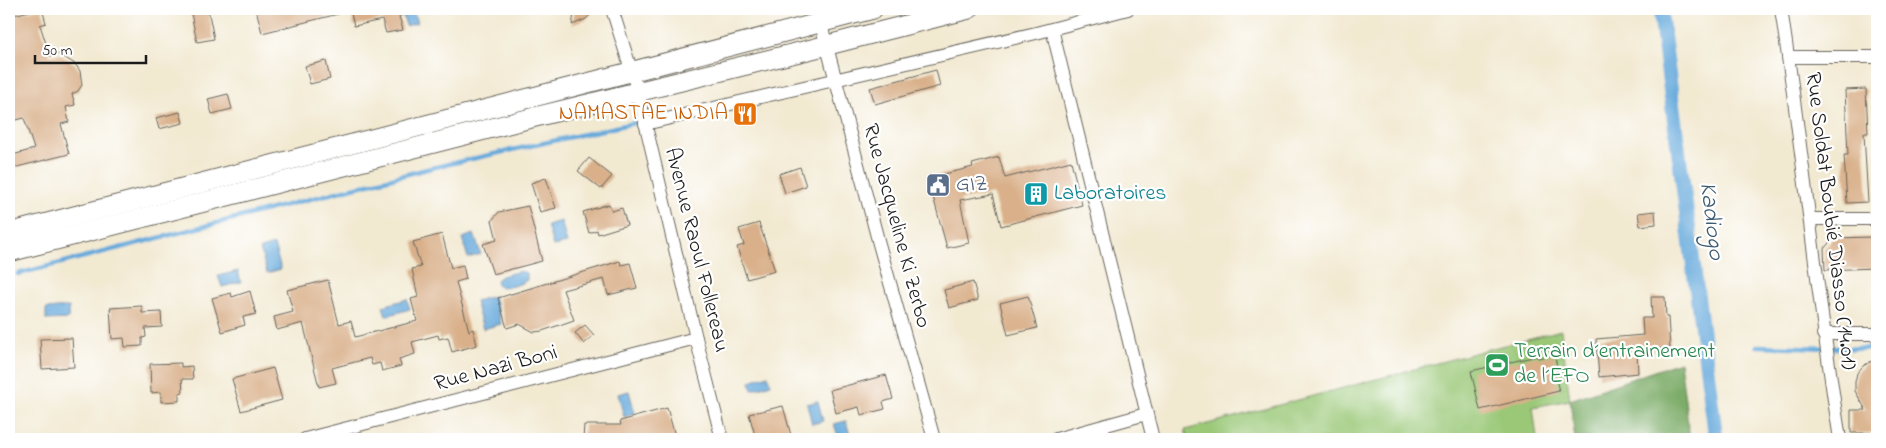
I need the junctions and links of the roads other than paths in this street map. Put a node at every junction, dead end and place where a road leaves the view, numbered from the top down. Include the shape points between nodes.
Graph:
1 (612, 9) edge
2 (873, 9) edge
3 (969, 9) edge
4 (1128, 9) edge
5 (1781, 9) edge
6 (819, 16) edge
7 (1052, 29) junction
8 (828, 45) junction
9 (1788, 57) junction
10 (1877, 57) edge
11 (631, 71) junction
12 (836, 81) junction
13 (638, 92) junction
14 (645, 124) junction
15 (1877, 219) edge
16 (1811, 220) junction
17 (9, 233) edge
18 (9, 252) edge
19 (1823, 334) junction
20 (1877, 334) edge
21 (696, 338) junction
22 (1146, 414) junction
23 (305, 439) edge
24 (722, 439) edge
25 (934, 439) edge
26 (1056, 439) edge
27 (1153, 439) edge
28 (1840, 439) edge

1 - 11 street, Avenue Raoul Follereau
2 - 6 main road
3 - 8 main road
4 - 7 street
5 - 9 street, Rue Soldat Boubié Diasso (14.01)
6 - 8 street, Rue Jacqueline Ki Zerbo
6 - 11 main road
7 - 12 street
7 - 22 street
8 - 12 street, Rue Jacqueline Ki Zerbo
8 - 13 main road
9 - 10 street
9 - 16 street, Rue Soldat Boubié Diasso (14.01)
11 - 13 street, Avenue Raoul Follereau
11 - 17 main road
12 - 14 street
12 - 25 street, Rue Jacqueline Ki Zerbo
13 - 14 street, Avenue Raoul Follereau
13 - 18 main road
14 - 21 street, Avenue Raoul Follereau
15 - 16 street
16 - 19 street, Rue Soldat Boubié Diasso (14.01)
19 - 20 street
19 - 28 street, Rue Soldat Boubié Diasso (14.01)
21 - 23 street, Rue Nazi Boni
21 - 24 street, Avenue Raoul Follereau
22 - 26 street
22 - 27 street

